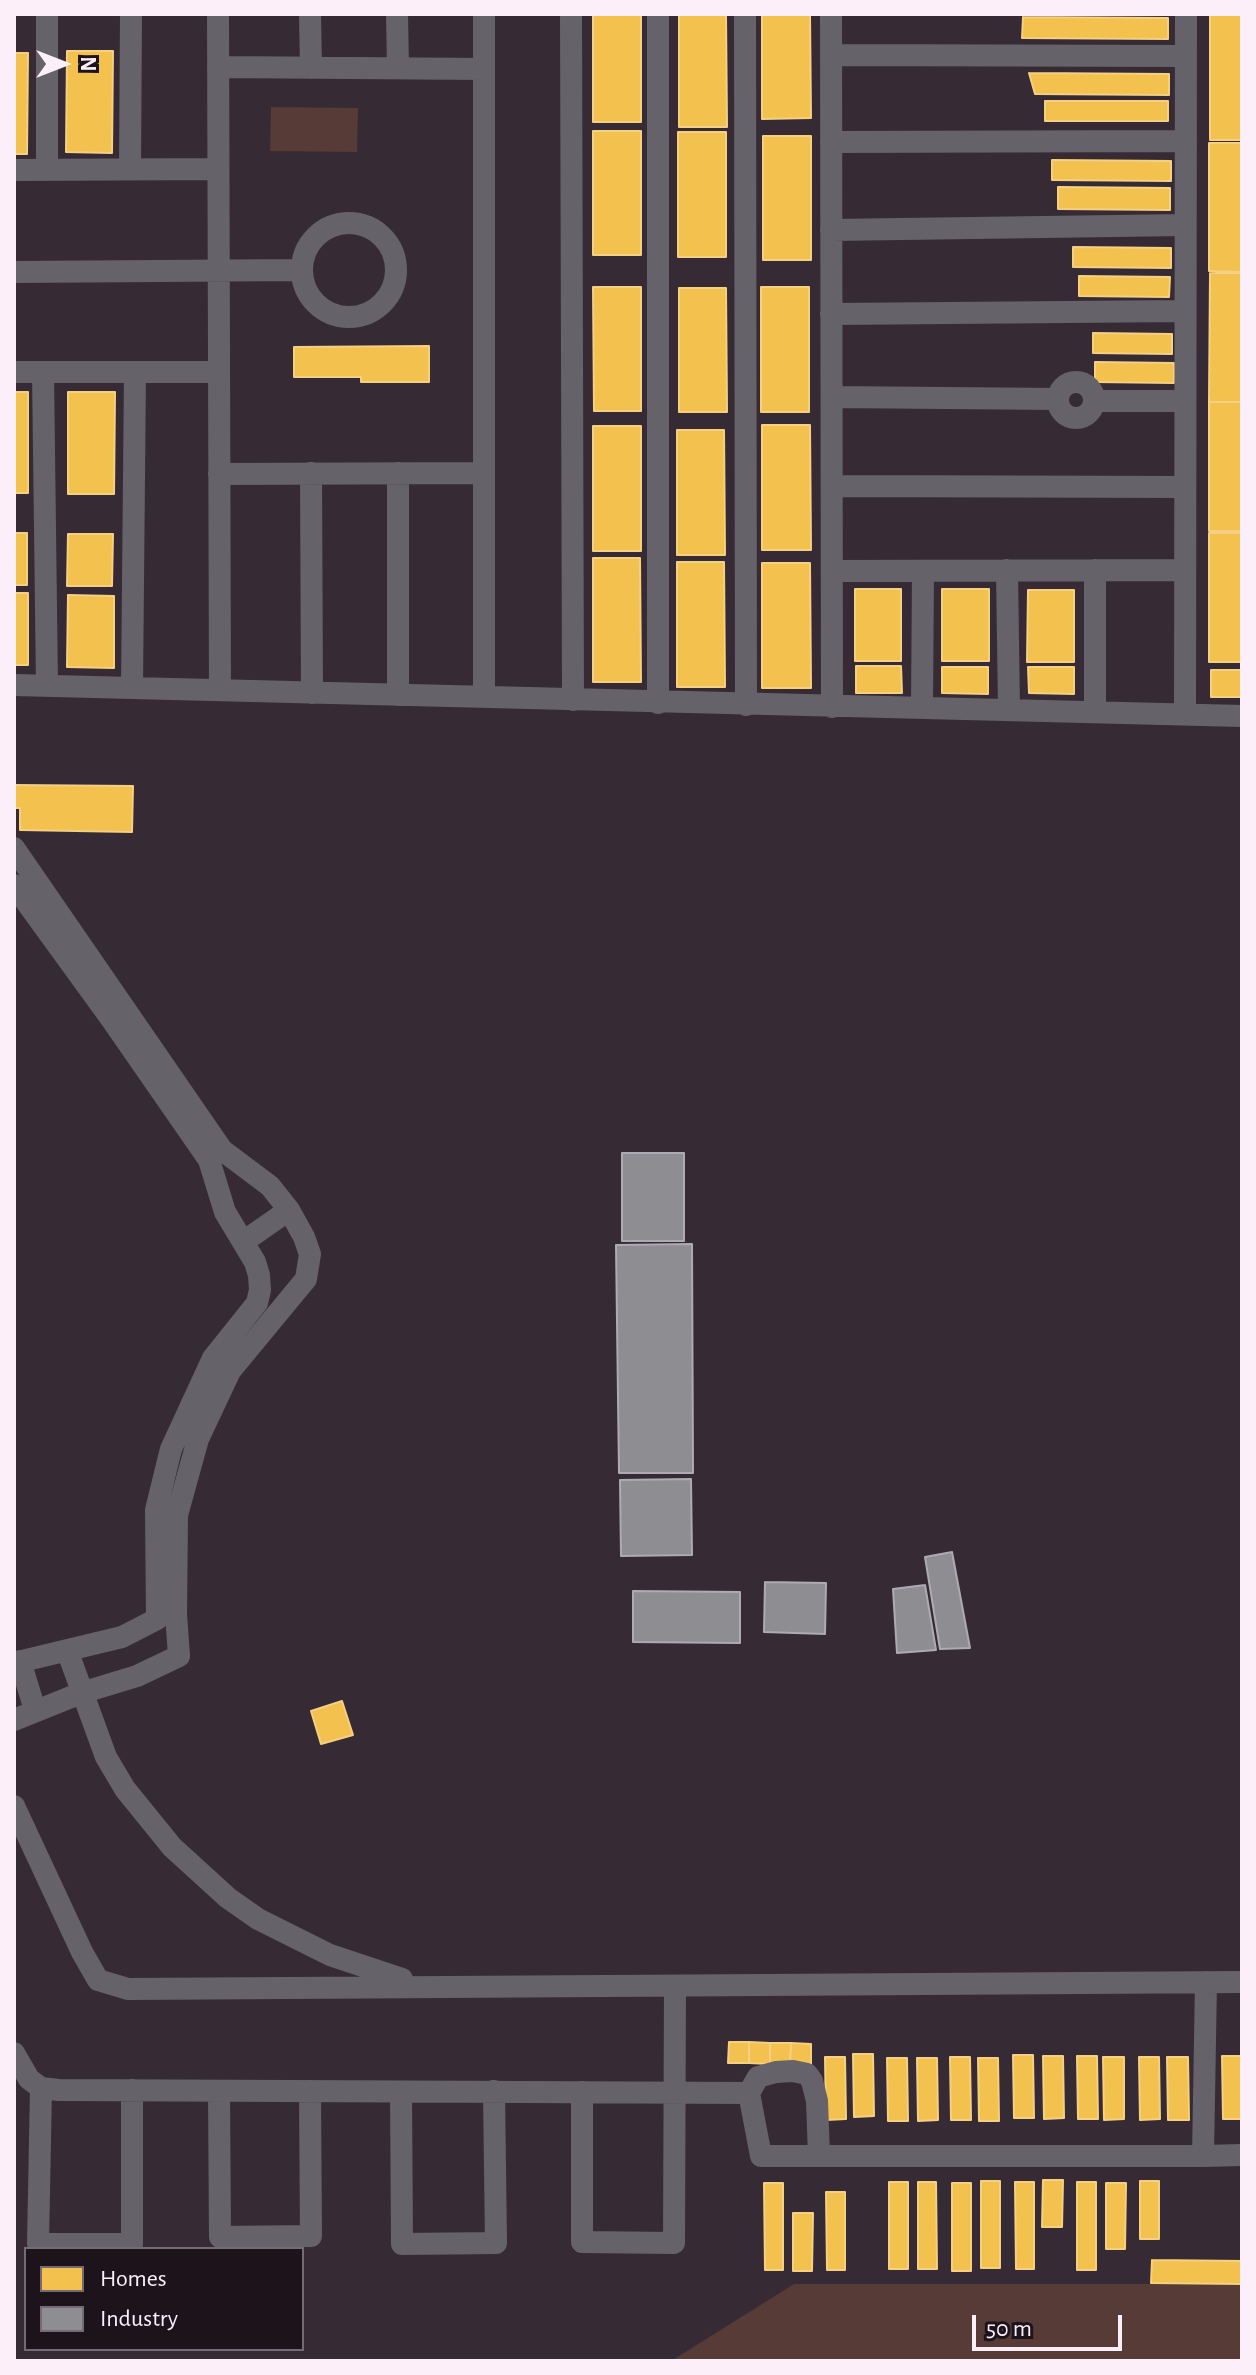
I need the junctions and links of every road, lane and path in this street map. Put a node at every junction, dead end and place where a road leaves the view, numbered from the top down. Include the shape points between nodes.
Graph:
1 (47, 14) edge
2 (131, 14) edge
3 (218, 14) edge
4 (310, 14) edge
5 (397, 14) edge
6 (484, 14) edge
7 (571, 14) edge
8 (658, 14) edge
9 (745, 14) edge
10 (831, 14) edge
11 (1186, 14) edge
12 (831, 55) junction
13 (1186, 56) junction
14 (218, 67) junction
15 (311, 68) junction
16 (398, 68) junction
17 (484, 69) junction
18 (1186, 141) junction
19 (831, 142) junction
20 (130, 169) junction
21 (218, 169) junction
22 (14, 170) edge
23 (47, 170) junction
24 (1185, 225) junction
25 (831, 230) junction
26 (302, 270) junction
27 (218, 271) junction
28 (14, 272) edge
29 (1185, 311) junction
30 (831, 314) junction
31 (14, 372) edge
32 (43, 372) junction
33 (135, 372) junction
34 (219, 372) junction
35 (832, 397) junction
36 (1185, 401) junction
37 (311, 473) junction
38 (398, 473) junction
39 (484, 473) junction
40 (219, 474) junction
41 (832, 486) junction
42 (1185, 487) junction
43 (1007, 570) junction
44 (1095, 570) junction
45 (1185, 570) junction
46 (832, 571) junction
47 (923, 571) junction
48 (14, 685) edge
49 (47, 686) junction
50 (132, 688) junction
51 (220, 690) junction
52 (312, 693) junction
53 (398, 695) junction
54 (484, 697) junction
55 (573, 700) junction
56 (658, 703) junction
57 (746, 705) junction
58 (832, 707) junction
59 (922, 708) junction
60 (1009, 710) junction
61 (1095, 712) junction
62 (1185, 714) junction
63 (1242, 716) edge
64 (14, 848) edge
65 (14, 885) edge
66 (73, 950) junction
67 (246, 1168) junction
68 (219, 1192) junction
69 (289, 1210) junction
70 (243, 1242) junction
71 (67, 1650) junction
72 (17, 1662) edge
73 (81, 1693) junction
74 (35, 1710) junction
75 (14, 1720) edge
76 (14, 1806) edge
77 (1206, 1982) junction
78 (1242, 1982) edge
79 (431, 1986) junction
80 (675, 1986) junction
81 (14, 2053) edge
82 (41, 2088) junction
83 (132, 2090) junction
84 (219, 2091) junction
85 (310, 2091) junction
86 (494, 2091) junction
87 (401, 2092) junction
88 (582, 2092) junction
89 (675, 2092) junction
90 (749, 2093) junction
91 (1242, 2155) edge
92 (819, 2156) junction
93 (1203, 2156) junction

1 - 23 street
2 - 20 street
3 - 14 street
4 - 15 street
5 - 16 street
6 - 17 street
7 - 55 street
8 - 56 street
9 - 57 street
10 - 12 street
11 - 13 street
12 - 13 street
12 - 19 street
13 - 18 street
14 - 15 street
14 - 21 street
15 - 16 street
16 - 17 street
17 - 39 street
18 - 19 street
18 - 24 street
19 - 25 street
20 - 21 street
20 - 23 street
21 - 27 street
22 - 23 street
24 - 25 street
24 - 29 street
25 - 30 street
26 - 26 street via 316,304 350,318 383,304 396,270 382,236 349,223 316,237
26 - 27 street
27 - 28 street
27 - 34 street
29 - 30 street
29 - 36 street
30 - 35 street
31 - 32 street
32 - 33 street
32 - 49 street
33 - 34 street
33 - 50 street
34 - 40 street
35 - 36 street via 1058,399 1063,387 1074,382 1086,384 1094,401
35 - 41 street
36 - 42 street
37 - 38 street
37 - 40 street
37 - 52 street
38 - 39 street
38 - 53 street
39 - 54 street
40 - 51 street
41 - 42 street
41 - 46 street
42 - 45 street
43 - 44 street
43 - 47 street
43 - 60 street
44 - 45 street
44 - 61 street
45 - 62 street
46 - 47 street
46 - 58 street
47 - 59 street
48 - 49 street
49 - 50 street
50 - 51 street
51 - 52 street
52 - 53 street
53 - 54 street
54 - 55 street
55 - 56 street
56 - 57 street
57 - 58 street
58 - 59 street
59 - 60 street
60 - 61 street
61 - 62 street
62 - 63 street
64 - 66 street
65 - 66 street
66 - 67 street via 222,1150
66 - 68 street via 209,1160
67 - 68 street
67 - 69 street
68 - 70 street
69 - 70 street
69 - 73 street via 310,1254 306,1279 230,1371 198,1439 177,1515 179,1656
70 - 71 street via 255,1262 260,1290 257,1303 213,1358 171,1449 156,1510 157,1619 122,1637
71 - 72 street
71 - 73 street
72 - 74 street
73 - 74 street
73 - 79 street via 125,1789 172,1847 228,1898 330,1955
74 - 75 street
76 - 79 street via 98,1980 128,1989
77 - 78 street
77 - 80 street
77 - 93 street
79 - 80 street
80 - 89 street
81 - 82 street via 29,2079
82 - 83 street
82 - 83 street via 38,2244 132,2244
83 - 84 street
84 - 85 street
84 - 85 street via 220,2237 311,2236
85 - 87 street
86 - 87 street
86 - 87 street via 496,2243 402,2244
86 - 88 street
88 - 89 street
88 - 89 street via 582,2242 674,2243
89 - 90 street
90 - 92 street via 761,2156
90 - 92 street via 758,2077 807,2074 817,2101
91 - 93 street
92 - 93 street

